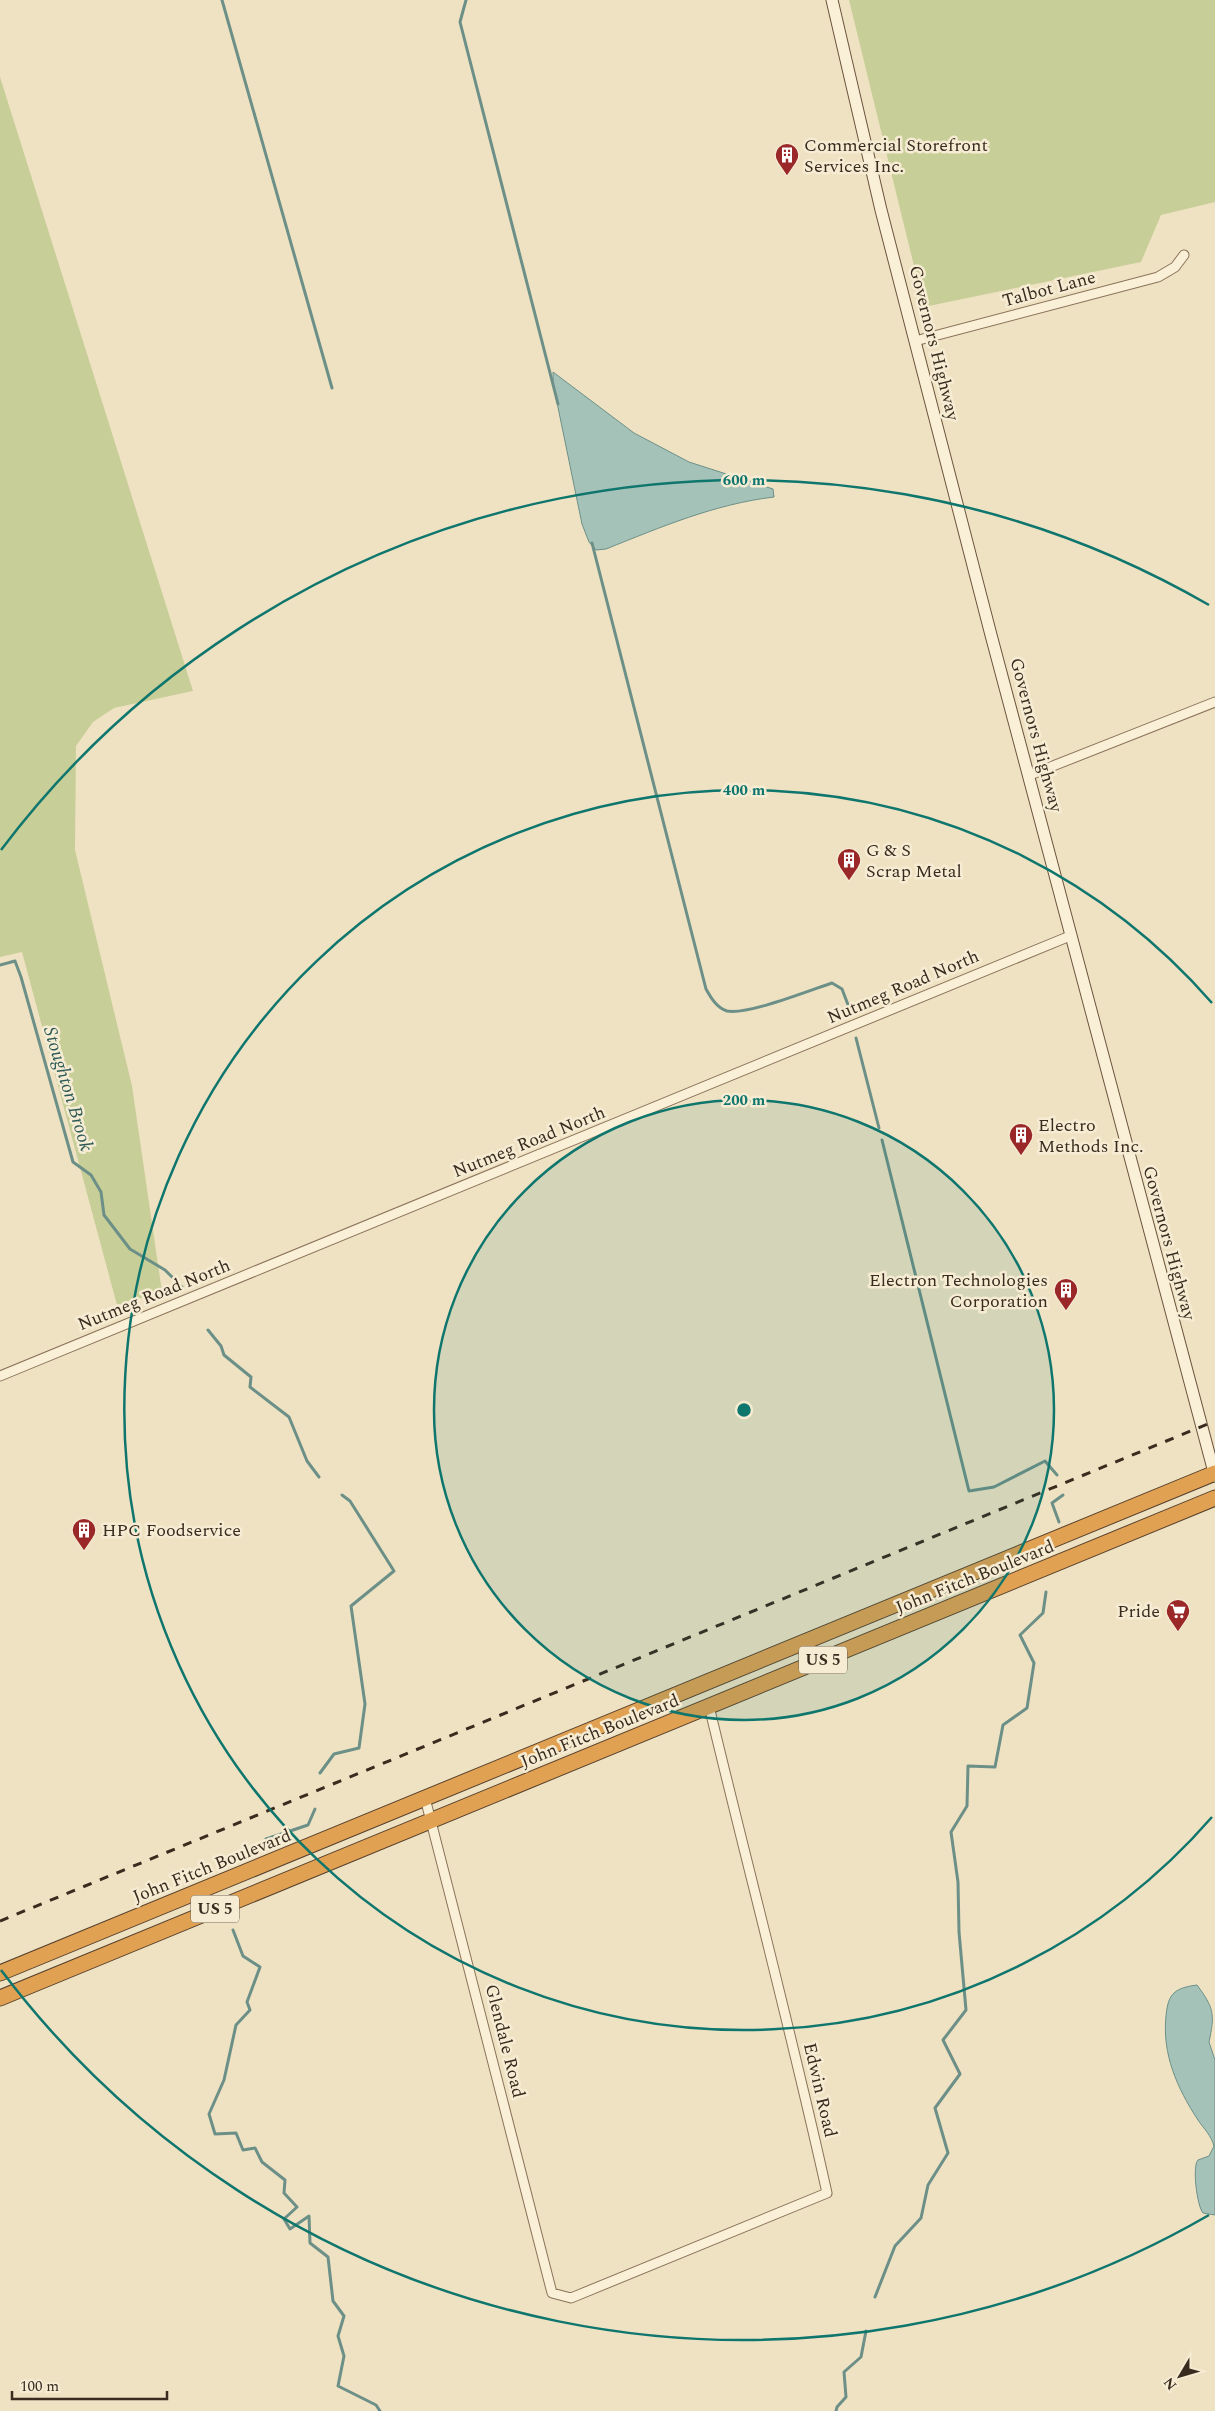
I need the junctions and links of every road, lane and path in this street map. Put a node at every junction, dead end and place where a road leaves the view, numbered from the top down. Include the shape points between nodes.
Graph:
1 (832, 0) edge
2 (1184, 255) dead end
3 (915, 341) junction
4 (1215, 702) edge
5 (1030, 775) junction
6 (1070, 936) junction
7 (0, 1376) edge
8 (1215, 1474) edge
9 (1215, 1498) edge
10 (709, 1706) junction
11 (425, 1798) junction
12 (431, 1821) junction
13 (0, 1973) edge
14 (0, 1998) edge
15 (552, 2293) joint

1 - 3 street, Governors Highway
2 - 3 street, Talbot Lane via 1175,267 1158,277
3 - 5 street, Governors Highway
4 - 5 street
5 - 6 street, Governors Highway
6 - 7 street, Nutmeg Road North
6 - 8 street, Governors Highway
8 - 11 highway, John Fitch Boulevard / US 5
9 - 10 highway, John Fitch Boulevard / US 5
10 - 12 highway, John Fitch Boulevard / US 5
10 - 15 street, Edwin Road via 827,2194 571,2298
11 - 12 street, Glendale Road
11 - 13 highway, John Fitch Boulevard / US 5
12 - 14 highway, John Fitch Boulevard / US 5
12 - 15 street, Glendale Road

